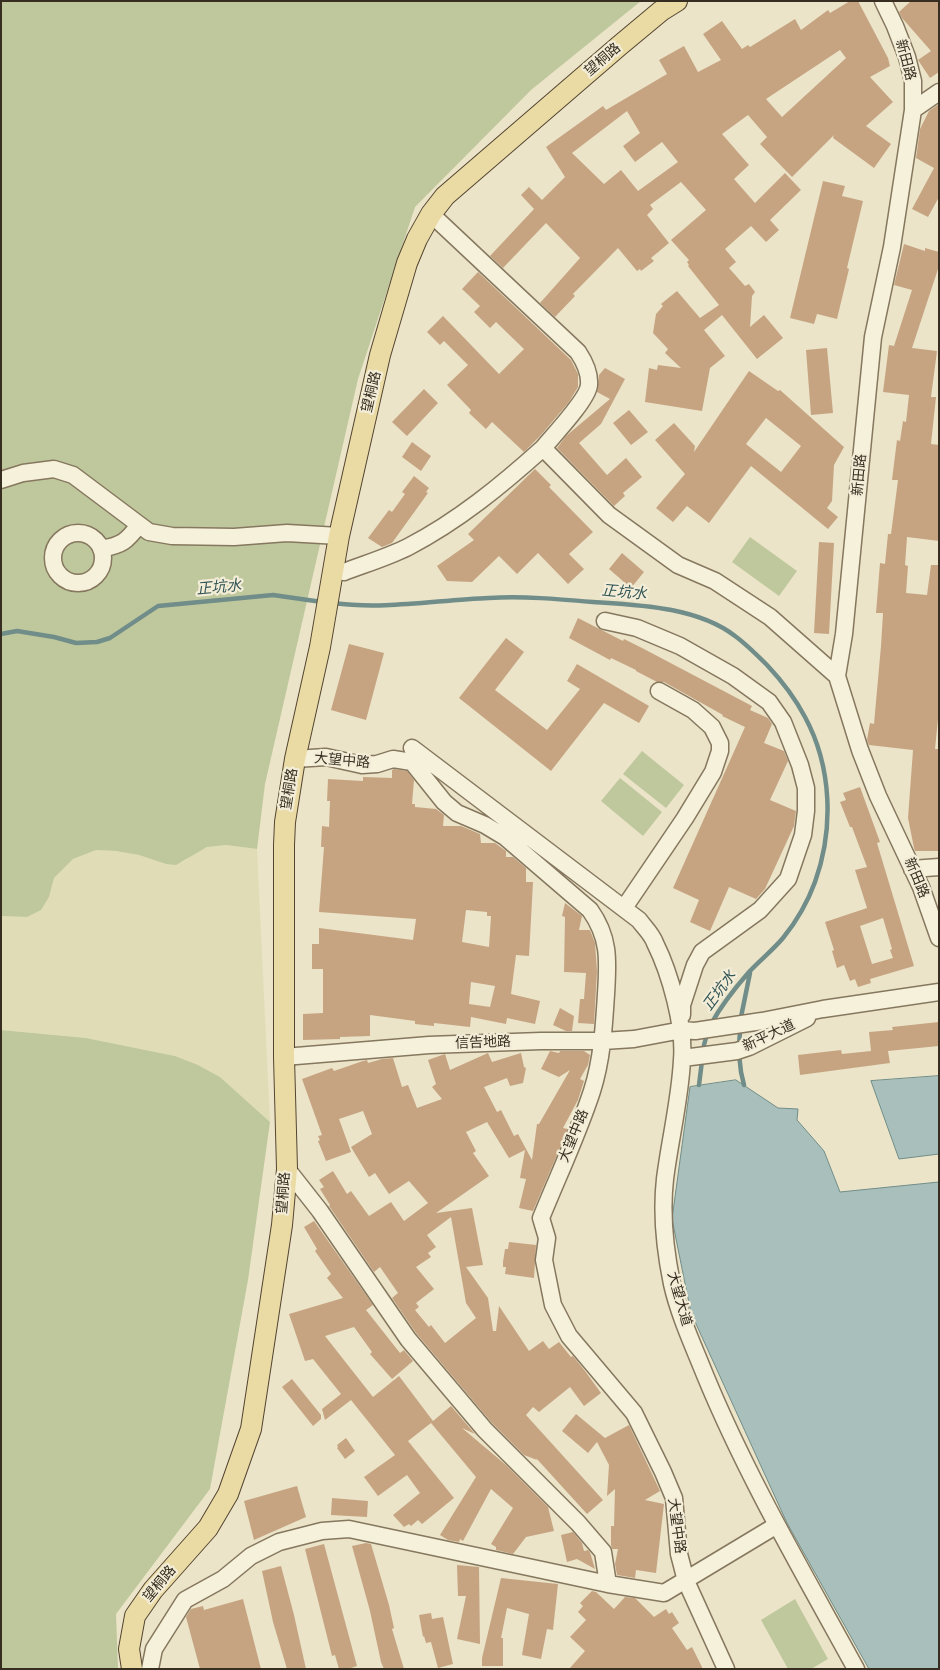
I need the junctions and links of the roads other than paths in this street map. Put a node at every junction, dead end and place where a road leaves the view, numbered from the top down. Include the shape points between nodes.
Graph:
1 (677, 1) edge
2 (882, 1) edge
3 (939, 92) edge
4 (914, 110) junction
5 (431, 214) junction
6 (543, 448) junction
7 (1, 480) edge
8 (139, 525) junction
9 (339, 536) junction
10 (101, 549) dead end
11 (332, 576) junction
12 (605, 621) dead end
13 (837, 676) junction
14 (659, 691) dead end
15 (412, 748) dead end
16 (295, 759) junction
17 (939, 867) edge
18 (912, 869) junction
19 (624, 908) junction
20 (939, 938) edge
21 (939, 992) edge
22 (823, 1009) junction
23 (688, 1030) junction
24 (603, 1041) junction
25 (284, 1057) junction
26 (689, 1057) junction
27 (286, 1169) junction
28 (777, 1525) junction
29 (686, 1581) junction
30 (608, 1584) junction
31 (132, 1669) edge
32 (150, 1669) edge
33 (726, 1669) edge
34 (856, 1669) edge

1 - 5 main road, 望桐路 via 552,103 445,196
2 - 4 street, 新田路 via 907,57 913,81
3 - 4 street
4 - 13 street, 新田路 via 892,247 873,337 844,634
5 - 6 street via 578,352 586,364 589,386 578,406
5 - 9 main road, 望桐路 via 407,263 385,337
6 - 11 street via 506,481 452,520 407,547
6 - 13 street via 609,516 678,565 715,581 770,617
7 - 8 street via 54,469 64,472 73,475
8 - 9 street via 149,532 172,536 287,533
8 - 10 street via 128,540
9 - 11 main road, 望桐路
11 - 16 main road, 望桐路
12 - 23 street via 637,628 680,646 733,676 769,702 783,722 806,788 803,835 788,879 760,910 702,952 682,1005
13 - 18 street, 新田路 via 860,750
14 - 19 street via 704,719 716,733 720,751 714,772
15 - 19 street, 大望大道
16 - 24 street, 大望中路 via 326,757 362,765 393,758 412,762 444,802 504,837 590,910 600,924 608,961
16 - 25 main road, 望桐路 via 285,822
17 - 18 street
18 - 20 street, 新田路
19 - 23 street, 大望大道 via 639,920 655,941
21 - 22 street, 新平大道
22 - 23 street, 新平大道
22 - 26 street, 新平大道 via 737,1051
23 - 24 street, 信告地路
23 - 26 street, 大望大道
24 - 25 street, 信告地路 via 428,1045
24 - 29 street, 大望中路 via 592,1091 541,1218 547,1238 546,1276 553,1304 570,1336 634,1413 663,1472 674,1498 679,1554
25 - 27 main road, 望桐路
26 - 28 street, 大望大道 via 664,1181 666,1252 672,1284 681,1315 725,1424
27 - 30 street via 320,1211 408,1339 486,1430 578,1522 603,1552
27 - 31 main road, 望桐路 via 282,1225 251,1429 228,1494 208,1528 153,1590 135,1616 129,1648
28 - 29 street
28 - 34 street, 大望大道
29 - 30 street via 664,1593
29 - 33 street, 大望中路
30 - 32 street via 349,1529 322,1531 279,1542 251,1556 223,1579 185,1600 154,1649

